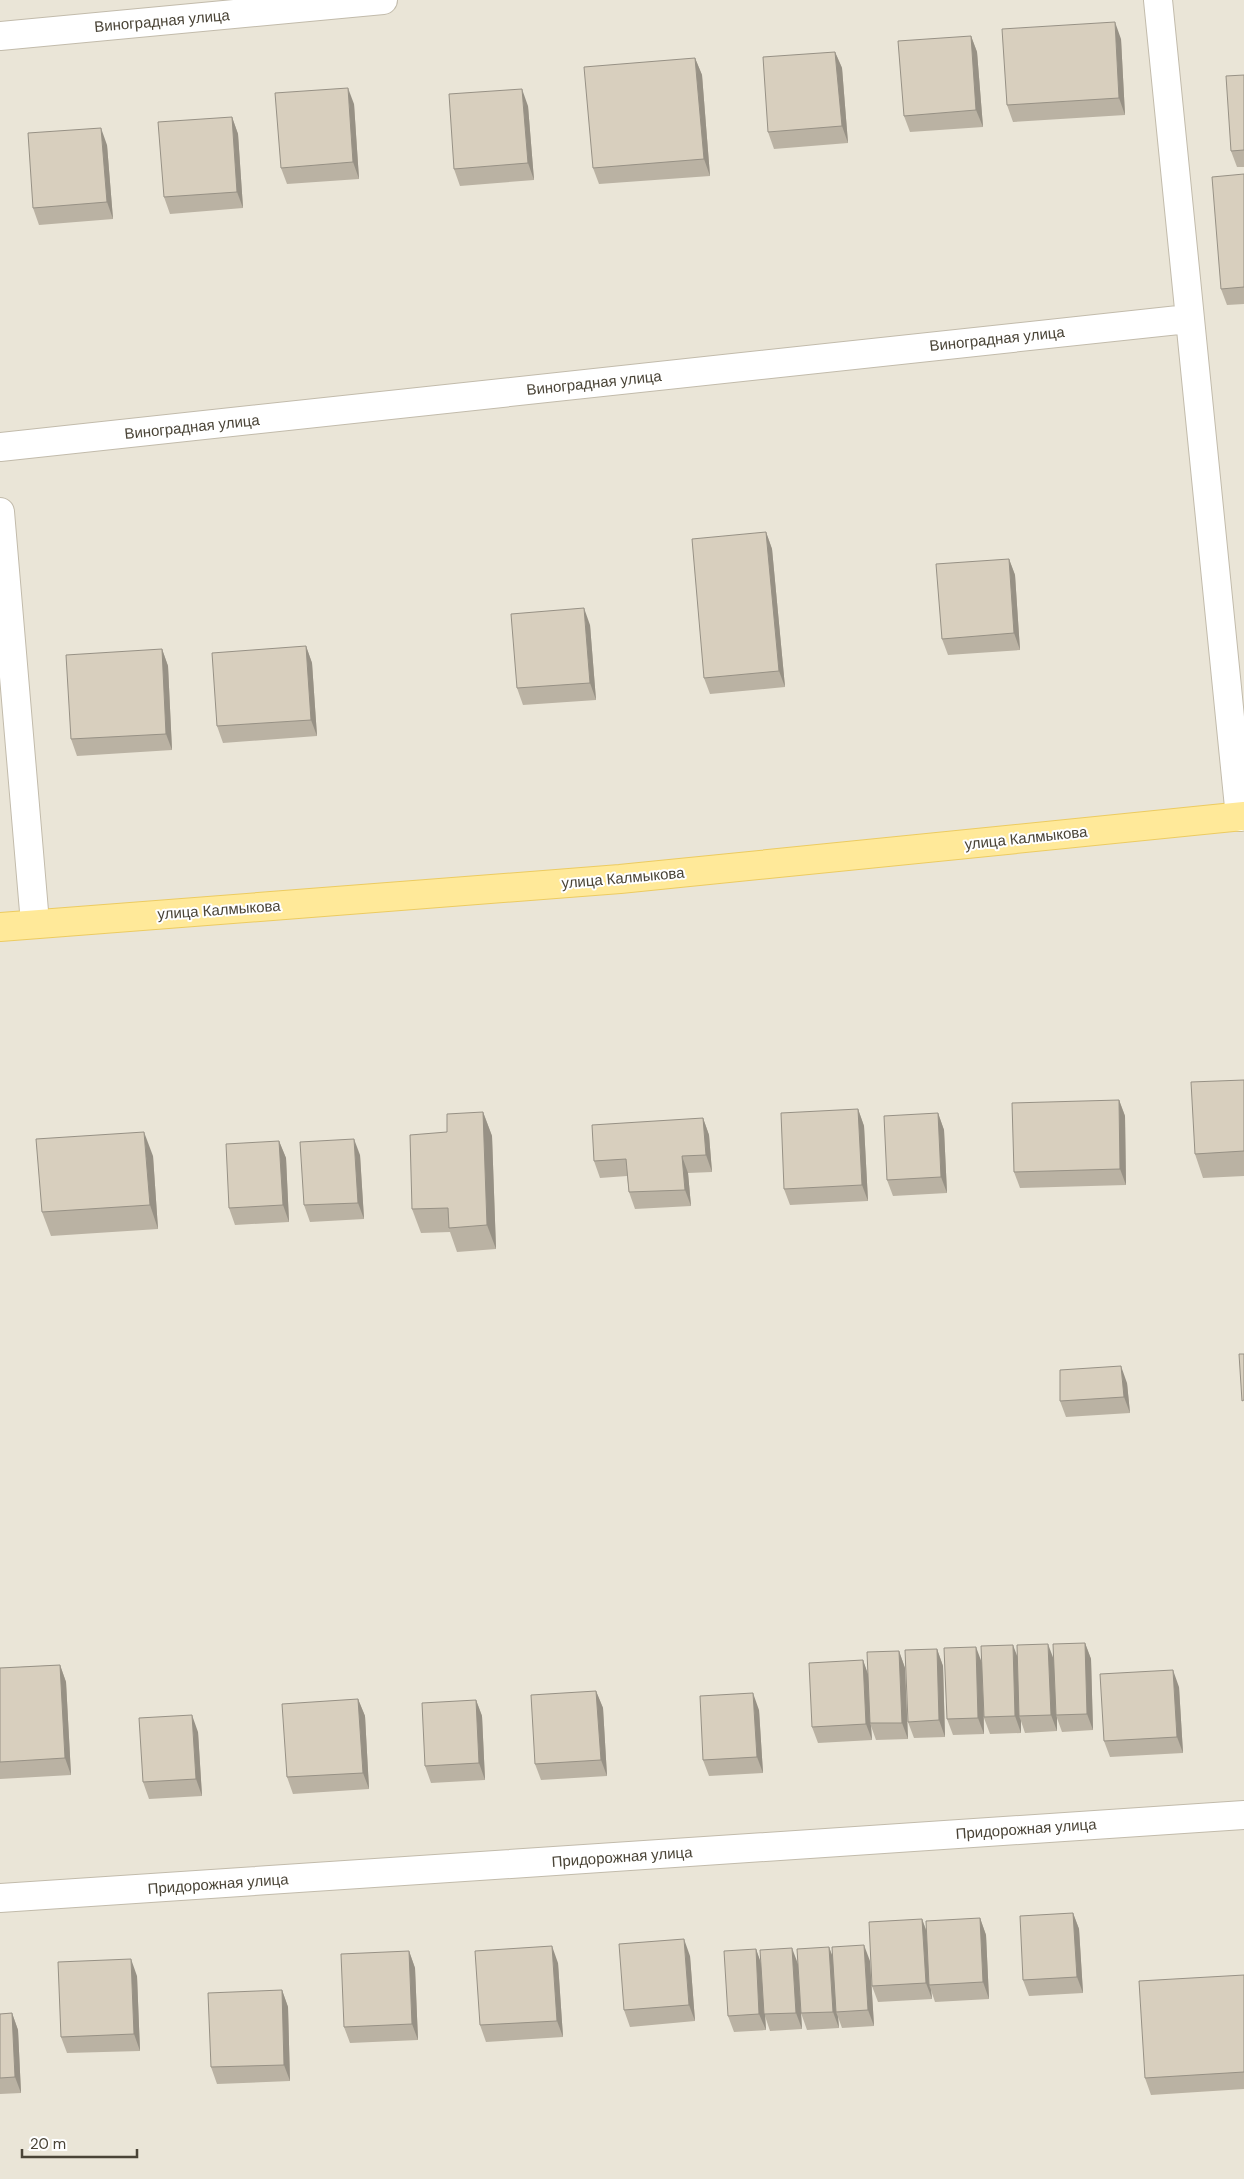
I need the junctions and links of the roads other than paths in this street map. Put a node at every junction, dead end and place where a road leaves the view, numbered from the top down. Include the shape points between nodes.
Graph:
1 (383, 0) edge
2 (1158, 0) edge
3 (0, 36) edge
4 (1188, 319) junction
5 (0, 447) edge
6 (0, 512) edge
7 (1242, 816) edge
8 (34, 924) junction
9 (0, 927) edge
10 (1244, 1815) edge
11 (0, 1898) edge

1 - 3 street, Виноградная улица
2 - 4 street
4 - 5 street, Виноградная улица
4 - 7 street
6 - 8 street
7 - 8 main road, улица Калмыкова via 620,880
8 - 9 main road, улица Калмыкова
10 - 11 street, Придорожная улица

